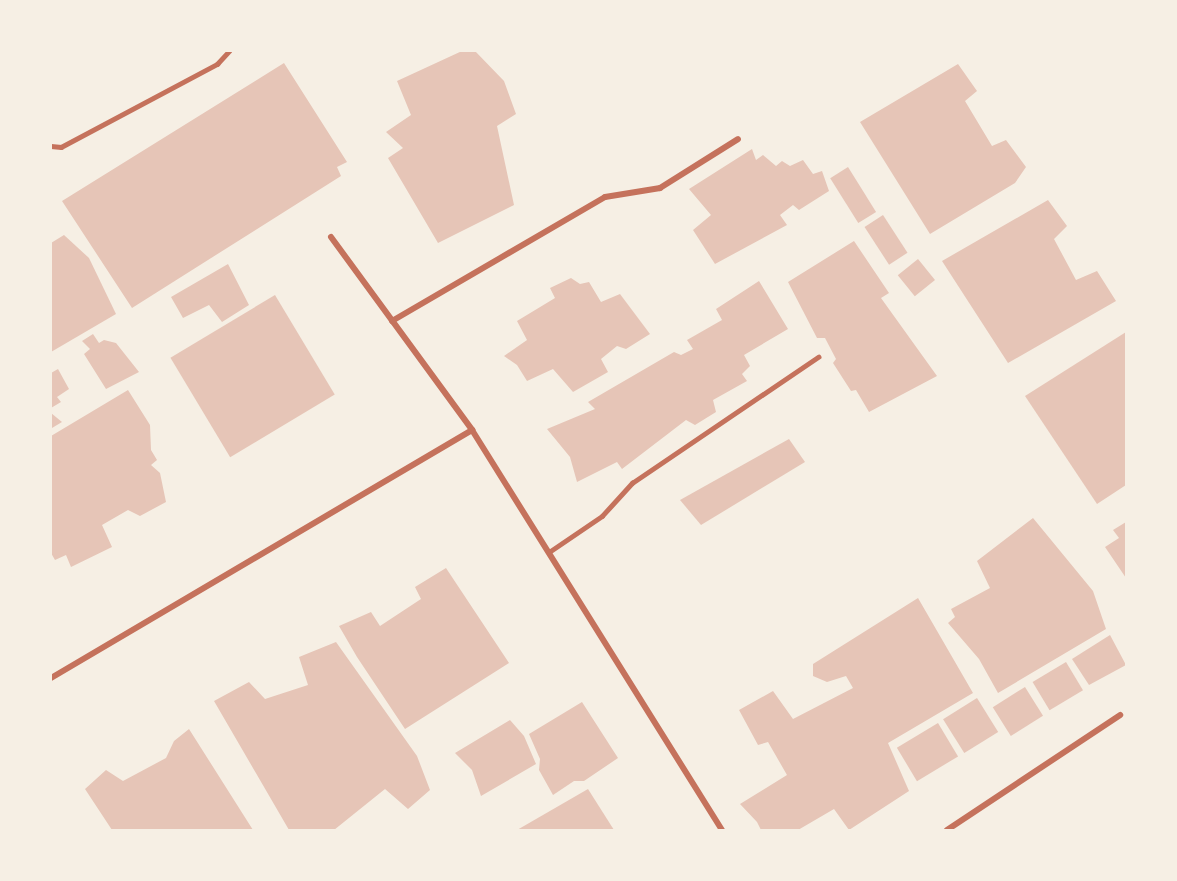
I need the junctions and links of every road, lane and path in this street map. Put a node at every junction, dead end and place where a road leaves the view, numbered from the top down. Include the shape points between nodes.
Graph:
1 (229, 51) edge
2 (738, 139) dead end
3 (51, 146) edge
4 (331, 237) dead end
5 (392, 321) junction
6 (818, 357) dead end
7 (472, 430) junction
8 (549, 552) junction
9 (51, 678) edge
10 (1120, 715) dead end
11 (722, 830) edge
12 (947, 830) edge

1 - 3 lane via 217,64 61,147
2 - 5 street via 660,188 606,197
4 - 5 street
5 - 7 street
6 - 8 lane via 632,483 602,516
7 - 8 street
7 - 9 street
8 - 11 street
10 - 12 street

